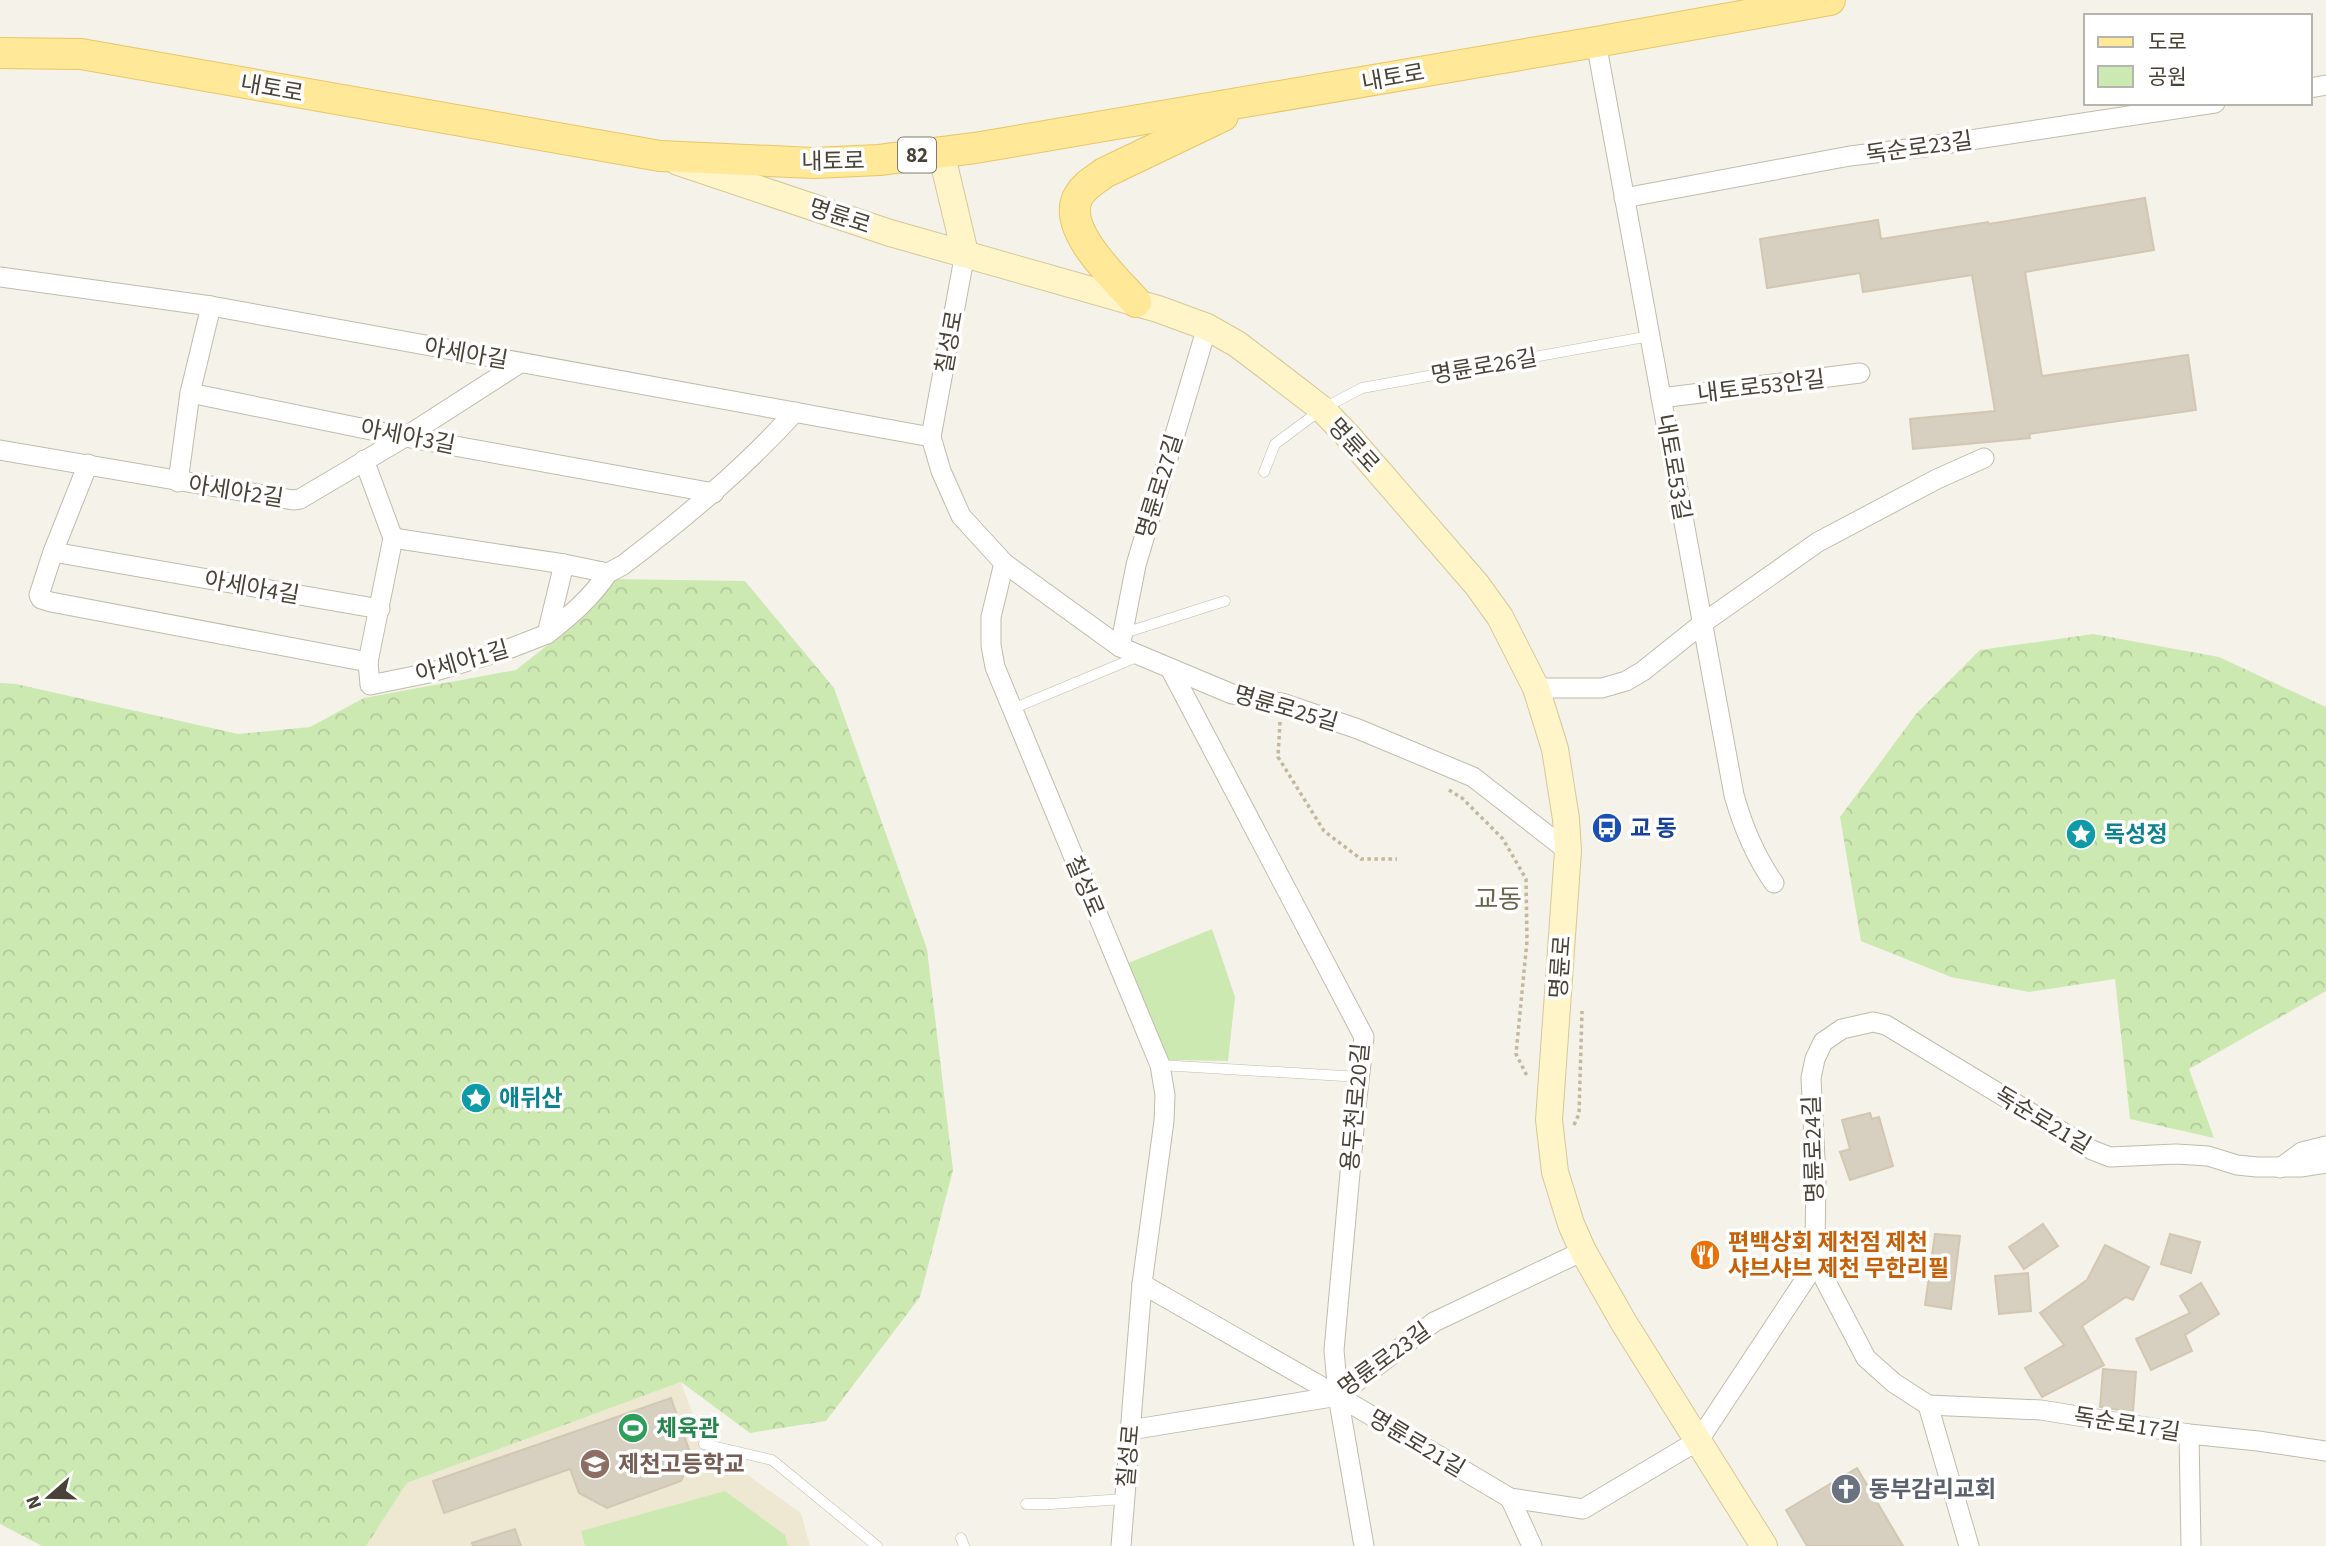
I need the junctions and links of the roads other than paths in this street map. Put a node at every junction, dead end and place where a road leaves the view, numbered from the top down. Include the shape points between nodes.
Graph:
1 (1830, 0) edge
2 (1596, 42) junction
3 (0, 53) edge
4 (1255, 100) junction
5 (2202, 105) edge
6 (941, 152) junction
7 (660, 156) junction
8 (1624, 198) junction
9 (965, 253) junction
10 (0, 277) edge
11 (1136, 302) junction
12 (211, 306) junction
13 (1207, 327) junction
14 (1650, 336) junction
15 (520, 363) junction
16 (1860, 373) dead end
17 (190, 393) junction
18 (1661, 398) junction
19 (1322, 409) junction
20 (795, 412) junction
21 (405, 437) junction
22 (931, 437) junction
23 (0, 450) edge
24 (1984, 458) dead end
25 (364, 460) junction
26 (88, 464) junction
27 (1264, 472) dead end
28 (178, 482) junction
29 (714, 493) junction
30 (393, 538) junction
31 (53, 552) junction
32 (1004, 563) junction
33 (564, 564) junction
34 (608, 573) junction
35 (1225, 601) dead end
36 (380, 609) junction
37 (1703, 623) junction
38 (547, 634) junction
39 (1120, 640) junction
40 (1139, 656) junction
41 (368, 662) junction
42 (1171, 670) junction
43 (1536, 688) junction
44 (1012, 710) junction
45 (1568, 851) junction
46 (1774, 883) dead end
47 (1823, 1042) joint
48 (1160, 1065) junction
49 (1360, 1077) junction
50 (2326, 1146) edge
51 (2326, 1163) edge
52 (2279, 1168) junction
53 (1583, 1251) junction
54 (1818, 1260) junction
55 (1142, 1284) junction
56 (1338, 1396) junction
57 (1928, 1405) junction
58 (1130, 1430) junction
59 (2189, 1434) junction
60 (1699, 1440) junction
61 (704, 1444) dead end
62 (2326, 1451) edge
63 (1510, 1498) junction
64 (1124, 1499) junction
65 (1026, 1504) dead end
66 (877, 1546) edge
67 (1121, 1546) edge
68 (1364, 1546) edge
69 (1532, 1546) edge
70 (1764, 1546) edge
71 (1969, 1546) edge
72 (2191, 1546) edge

1 - 2 main road, 내토로 / 82
2 - 4 main road, 내토로 / 82
2 - 8 street, 내토로53길
3 - 7 main road, 내토로 / 82 via 81,54
4 - 6 main road, 내토로 / 82
4 - 11 main road via 1104,173 1079,195 1077,223 1089,248
5 - 8 street, 독순로23길 via 1850,156
6 - 7 main road, 내토로 / 82 via 814,163
6 - 9 street
7 - 9 street, 명륜로 via 890,233
8 - 14 street, 내토로53길
9 - 11 street, 명륜로
9 - 22 street, 칠성로
10 - 12 street, 아세아길
11 - 13 street, 명륜로
12 - 15 street, 아세아길
12 - 17 street
13 - 19 street, 명륜로 via 1237,344
13 - 39 street, 명륜로27길 via 1136,565
14 - 18 street, 내토로53길
14 - 19 lane, 명륜로26길 via 1362,388
15 - 20 street, 아세아길
15 - 21 street, 아세아2길
16 - 18 street, 내토로53안길
17 - 21 street, 아세아3길
17 - 28 street
18 - 37 street, 내토로53길
19 - 27 lane, 명륜로 via 1275,444
19 - 43 street, 명륜로 via 1477,585 1500,617
20 - 22 street, 아세아길
20 - 29 street
21 - 25 street, 아세아2길
21 - 29 street, 아세아3길
22 - 32 street, 칠성로 via 961,516
23 - 26 street, 아세아2길
24 - 37 street via 1818,542
25 - 28 street, 아세아2길 via 293,500
25 - 30 street
26 - 28 street, 아세아2길
26 - 31 street
29 - 34 street
30 - 33 street
30 - 36 street
31 - 36 street, 아세아4길
31 - 41 street via 41,599
32 - 39 street, 명륜로25길
32 - 44 street, 칠성로 via 991,617 992,645 995,667
33 - 34 street
33 - 38 street
34 - 38 street via 575,611
35 - 39 lane
36 - 41 street
37 - 43 street via 1626,681 1602,688
37 - 46 street, 내토로53길 via 1734,795 1742,822
38 - 41 street, 아세아1길 via 429,673 370,685
39 - 40 street, 명륜로25길
40 - 42 street, 명륜로25길
40 - 44 lane
42 - 45 street, 명륜로25길 via 1232,694 1282,703 1358,729 1473,777
42 - 49 street, 용두천로20길 via 1364,1037
43 - 45 street, 명륜로 via 1555,749
44 - 48 street, 칠성로
45 - 53 street, 명륜로 via 1549,1120 1555,1172
47 - 52 street, 독순로21길 via 1859,1024 1886,1025 2110,1157 2208,1156 2237,1165
47 - 54 street, 명륜로24길 via 1811,1078
48 - 49 lane
48 - 55 street, 칠성로 via 1164,1121
49 - 56 street, 용두천로20길 via 1334,1349
50 - 52 street via 2302,1152
51 - 52 street, 독순로21길
53 - 56 street, 명륜로23길 via 1434,1322
53 - 60 street, 명륜로
54 - 57 street, 명륜로24길 via 1867,1358
54 - 60 street
55 - 56 street, 명륜로21길
55 - 58 street, 칠성로
56 - 58 street, 명륜로23길
56 - 63 street, 명륜로21길
56 - 68 street, 용두천로20길
57 - 59 street, 독순로17길 via 2041,1410
57 - 71 street
58 - 64 street, 칠성로
59 - 62 street, 독순로17길
59 - 72 street
60 - 63 street, 명륜로21길 via 1583,1509
60 - 70 street, 명륜로
61 - 66 lane via 772,1460
63 - 69 street
64 - 65 lane
64 - 67 street, 칠성로

